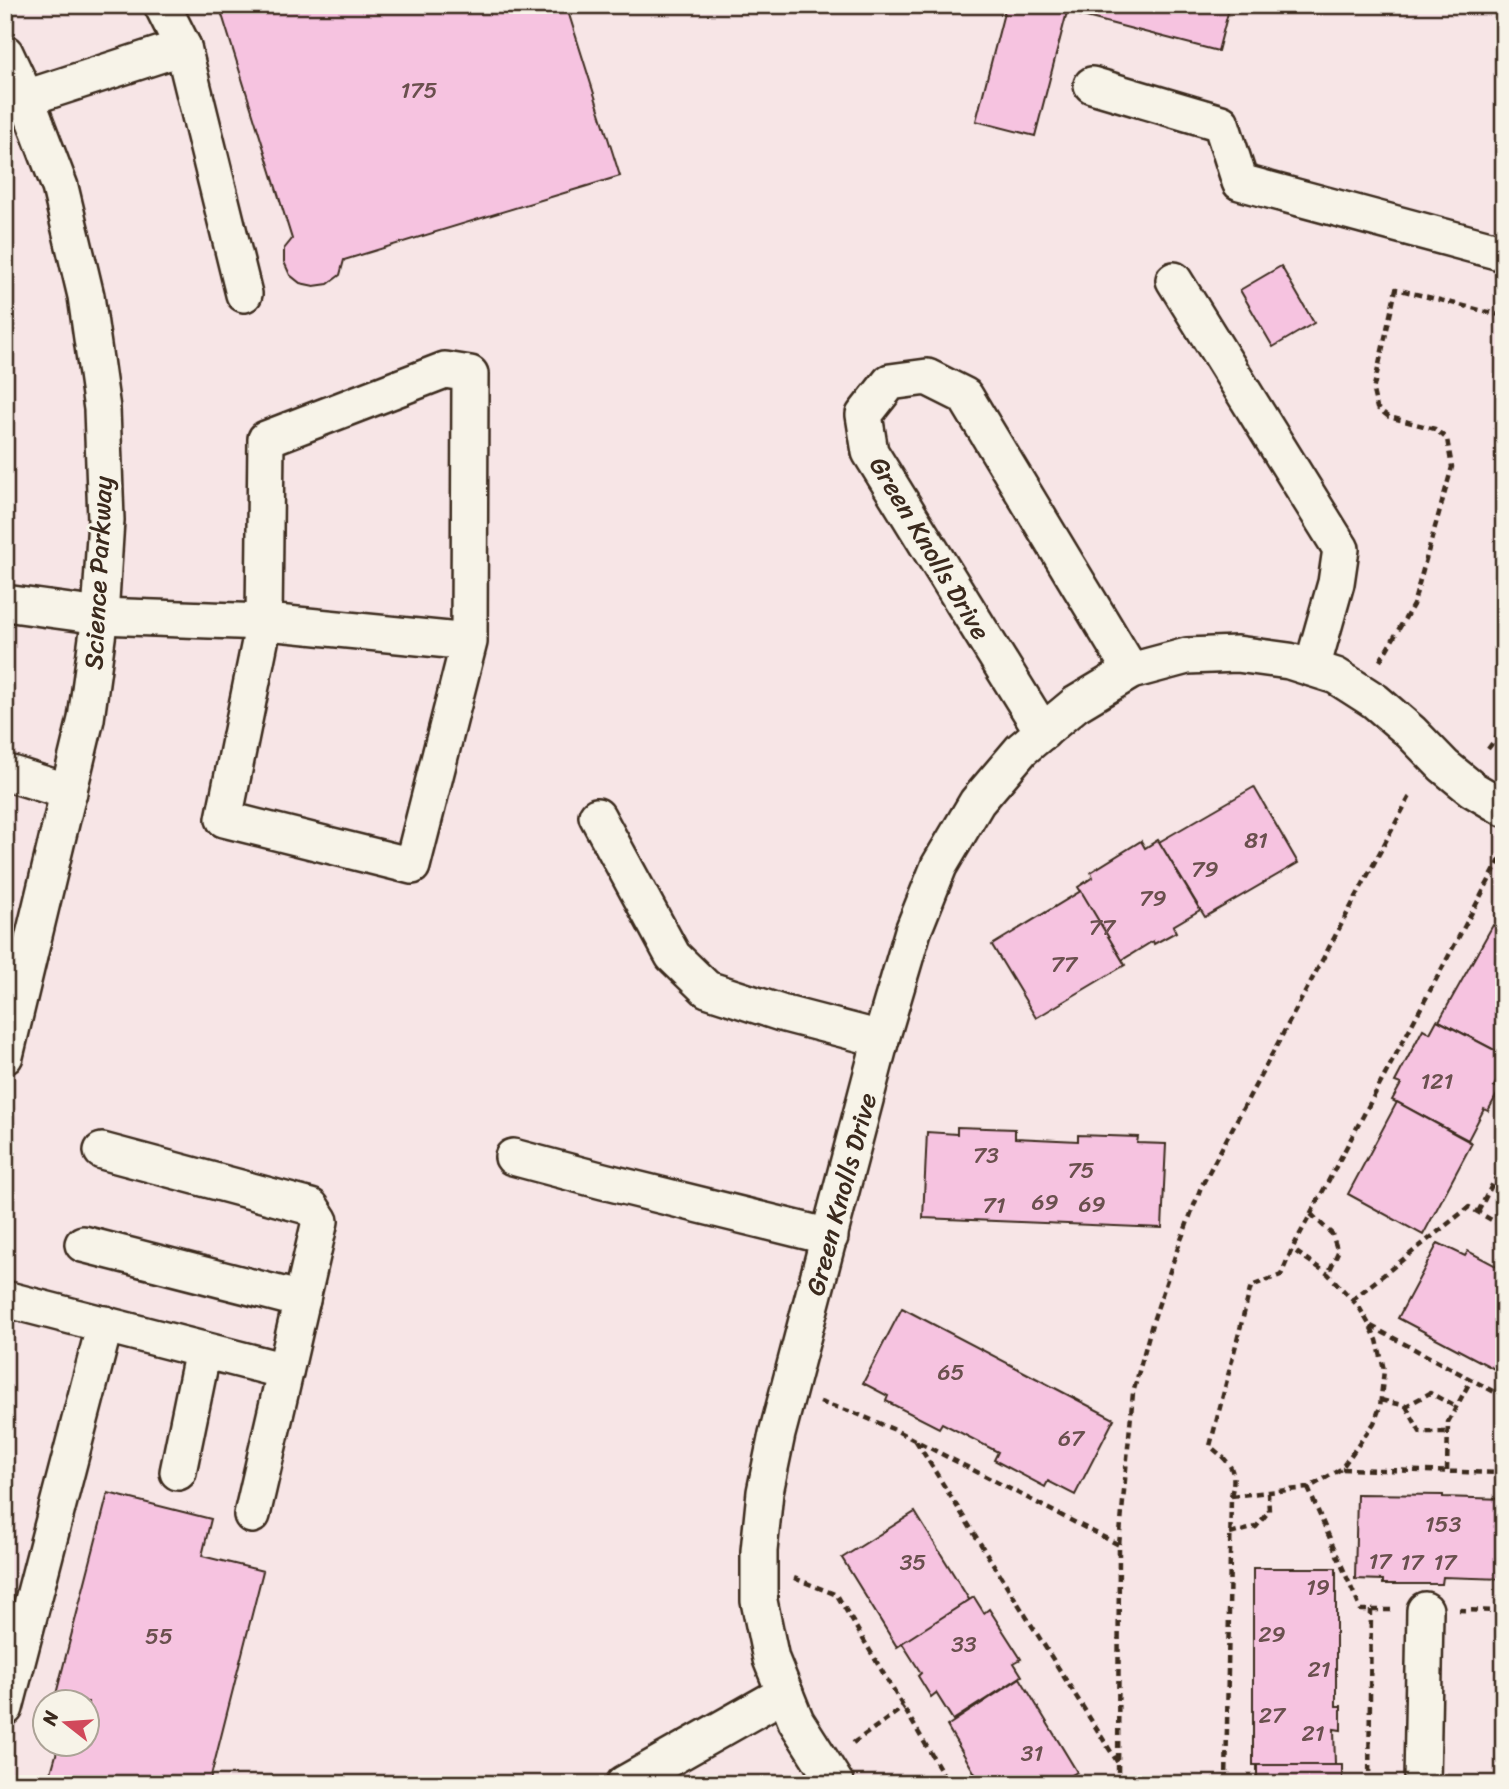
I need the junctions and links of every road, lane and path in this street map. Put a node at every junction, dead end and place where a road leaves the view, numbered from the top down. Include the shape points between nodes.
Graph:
1 (162, 5) edge
2 (183, 47) junction
3 (5, 53) edge
4 (1092, 85) dead end
5 (19, 102) edge
6 (1504, 253) edge
7 (1174, 280) dead end
8 (244, 294) dead end
9 (1504, 316) edge
10 (5, 603) edge
11 (100, 616) junction
12 (264, 622) junction
13 (469, 642) junction
14 (1379, 662) dead end
15 (1312, 668) junction
16 (1131, 671) junction
17 (1504, 728) edge
18 (1043, 732) junction
19 (1488, 750) dead end
20 (5, 772) edge
21 (69, 792) junction
22 (1410, 796) dead end
23 (1504, 808) edge
24 (597, 816) dead end
25 (1502, 856) dead end
26 (881, 1039) junction
27 (5, 1056) edge
28 (102, 1151) dead end
29 (513, 1157) dead end
30 (1504, 1162) edge
31 (1478, 1212) junction
32 (1311, 1214) junction
33 (1504, 1227) edge
34 (830, 1237) junction
35 (83, 1244) dead end
36 (1292, 1249) junction
37 (1328, 1274) junction
38 (5, 1299) edge
39 (302, 1300) junction
40 (1352, 1300) junction
41 (105, 1324) junction
42 (1370, 1326) junction
43 (203, 1350) junction
44 (285, 1371) junction
45 (1471, 1380) junction
46 (1504, 1397) edge
47 (1381, 1400) junction
48 (818, 1402) dead end
49 (1406, 1406) junction
50 (1457, 1407) junction
51 (1448, 1432) junction
52 (916, 1441) junction
53 (1341, 1469) junction
54 (1447, 1471) junction
55 (178, 1472) dead end
56 (1504, 1473) edge
57 (1308, 1488) junction
58 (1268, 1493) junction
59 (1231, 1496) junction
60 (252, 1515) dead end
61 (1230, 1534) junction
62 (1119, 1545) junction
63 (789, 1576) dead end
64 (1425, 1610) dead end
65 (785, 1693) junction
66 (904, 1707) junction
67 (5, 1708) edge
68 (848, 1746) dead end
69 (1118, 1764) junction
70 (831, 1782) edge
71 (624, 1784) edge
72 (949, 1784) edge
73 (1118, 1784) edge
74 (1226, 1784) edge
75 (1369, 1784) edge
76 (1422, 1784) edge

1 - 2 street
2 - 5 street
2 - 8 street
3 - 5 street, Science Parkway
4 - 6 street via 1221,123 1240,182
5 - 11 street, Science Parkway via 60,187 90,321 104,450 106,520
7 - 15 street via 1341,548
9 - 14 path via 1396,289 1373,391 1377,408 1389,417 1436,429 1447,439 1452,467 1413,605
10 - 11 street
11 - 12 street
11 - 21 street, Science Parkway via 86,719
12 - 13 street
12 - 13 street via 224,819 412,866
12 - 13 street via 266,439 445,370 470,374
15 - 16 street, Green Knolls Drive via 1289,660 1237,654 1187,656
15 - 23 street, Green Knolls Drive via 1336,676 1375,701 1462,782
16 - 18 street, Green Knolls Drive via 1076,704
16 - 18 street, Green Knolls Drive via 965,396 927,377 890,382 864,415 870,452
17 - 19 path
18 - 26 street, Green Knolls Drive via 1022,749 977,802 939,866 913,930
20 - 21 street
21 - 27 street, Science Parkway
22 - 62 path via 1201,1187 1152,1324 1133,1393
24 - 26 street via 673,956 707,989
25 - 32 path
26 - 34 street, Green Knolls Drive
28 - 39 street via 311,1206 320,1221
29 - 34 street
30 - 31 path
31 - 33 path
31 - 40 path via 1469,1207
32 - 36 path
32 - 37 path via 1332,1234 1338,1252
34 - 65 street, Green Knolls Drive via 778,1434 758,1551 760,1601 771,1658
35 - 39 street
36 - 37 path
36 - 59 path via 1281,1275 1251,1286 1210,1446 1228,1461 1235,1480
37 - 40 path
38 - 41 street
39 - 44 street
40 - 42 path
41 - 43 street
41 - 67 street
42 - 45 path
42 - 47 path via 1384,1370
43 - 44 street
43 - 55 street
44 - 60 street
45 - 46 path
45 - 50 path
47 - 49 path
47 - 53 path via 1374,1423
48 - 52 path
49 - 50 path via 1430,1393
49 - 51 path via 1420,1432
50 - 51 path
51 - 54 path
52 - 62 path
52 - 69 path
53 - 54 path
53 - 57 path
54 - 56 path
57 - 58 path
57 - 75 path via 1361,1610 1371,1610
58 - 59 path
58 - 61 path via 1269,1511 1256,1527
59 - 61 path
61 - 74 path
62 - 69 path
63 - 66 path via 837,1595
64 - 76 street
65 - 70 street, Green Knolls Drive
65 - 71 street
66 - 68 path
66 - 72 path
69 - 73 path

